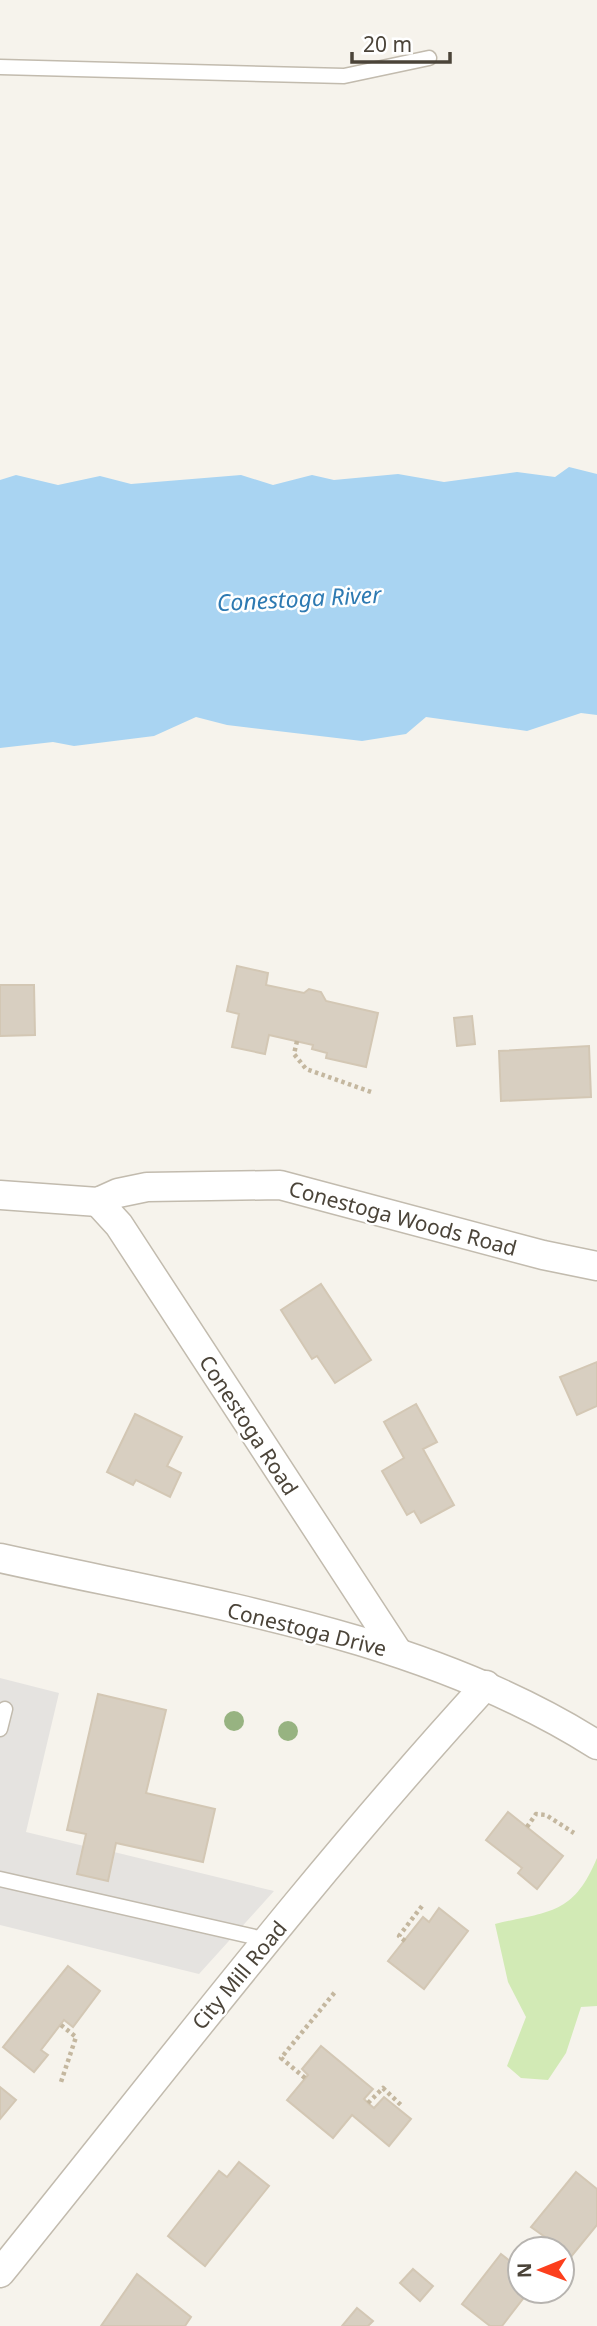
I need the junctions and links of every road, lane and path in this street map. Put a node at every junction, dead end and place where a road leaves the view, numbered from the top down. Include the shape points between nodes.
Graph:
1 (429, 58) dead end
2 (0, 67) edge
3 (296, 1041) dead end
4 (374, 1093) dead end
5 (0, 1195) edge
6 (98, 1202) junction
7 (597, 1266) edge
8 (0, 1558) edge
9 (397, 1651) junction
10 (486, 1685) junction
11 (5, 1709) dead end
12 (0, 1729) edge
13 (597, 1745) edge
14 (527, 1827) dead end
15 (574, 1833) dead end
16 (0, 1879) edge
17 (422, 1906) dead end
18 (268, 1940) junction
19 (405, 1941) dead end
20 (335, 1992) dead end
21 (61, 2025) dead end
22 (305, 2078) dead end
23 (61, 2082) dead end
24 (368, 2103) dead end
25 (402, 2106) dead end
26 (0, 2273) edge

1 - 2 lane via 344,76
3 - 4 path via 294,1054 306,1069
5 - 6 street, Conestoga Woods Road
6 - 7 street, Conestoga Woods Road via 147,1187 280,1185
6 - 9 street, Conestoga Road via 126,1236
8 - 9 street, Conestoga Drive
9 - 10 street, Conestoga Drive
10 - 13 street, Conestoga Drive
10 - 18 street, City Mill Road
11 - 12 lane
14 - 15 path via 536,1814 546,1815
16 - 18 lane
17 - 19 path via 399,1936
18 - 26 street, City Mill Road
20 - 22 path via 281,2058
21 - 23 path via 76,2037
24 - 25 path via 383,2088

